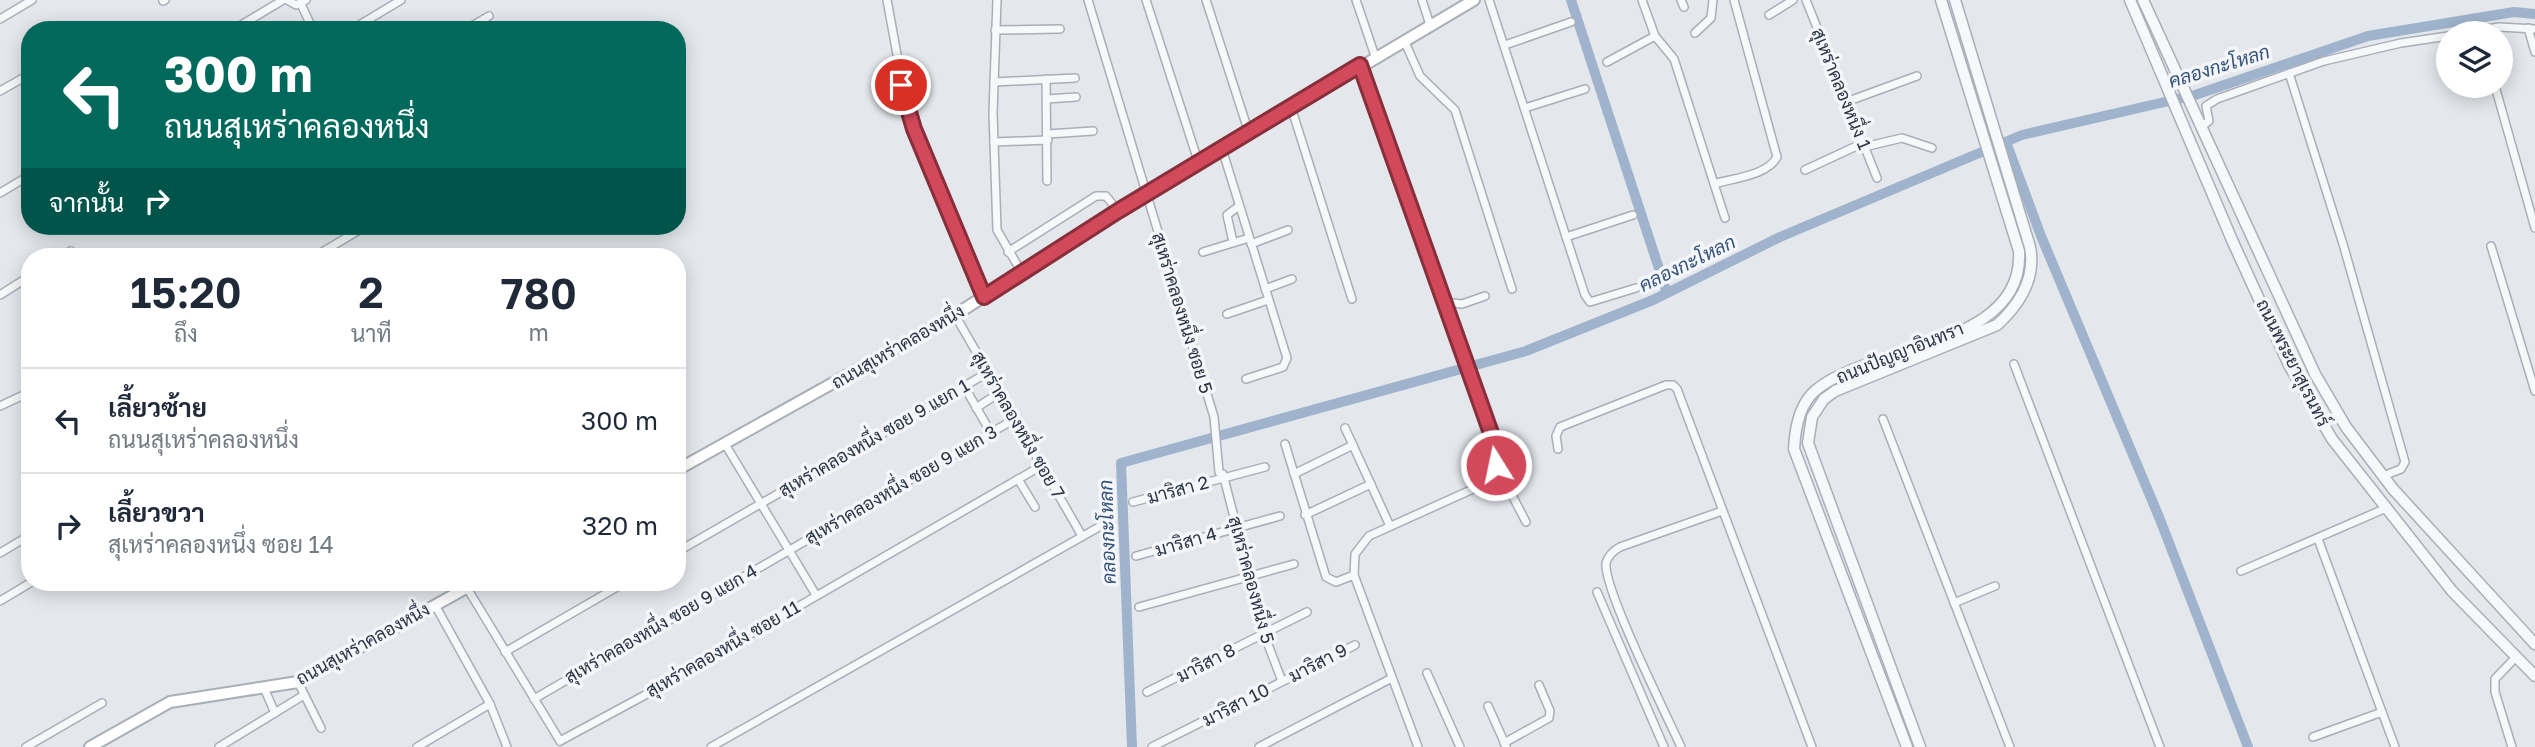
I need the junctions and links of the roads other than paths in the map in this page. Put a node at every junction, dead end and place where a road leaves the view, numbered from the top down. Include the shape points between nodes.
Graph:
1 (32, 0) edge
2 (285, 0) edge
3 (401, 0) edge
4 (887, 0) edge
5 (997, 0) edge
6 (1088, 0) edge
7 (1146, 0) edge
8 (1206, 0) edge
9 (1356, 0) edge
10 (1422, 0) edge
11 (1474, 0) edge
12 (1489, 0) edge
13 (1642, 0) edge
14 (1713, 0) edge
15 (1734, 0) edge
16 (1793, 0) edge
17 (1805, 0) edge
18 (1941, 0) edge
19 (1955, 0) edge
20 (2130, 0) edge
21 (2143, 0) edge
22 (303, 2) edge
23 (1769, 15) dead end
24 (489, 16) dead end
25 (0, 19) edge
26 (249, 21) edge
27 (310, 21) edge
28 (366, 21) edge
29 (480, 21) edge
30 (1571, 22) dead end
31 (1430, 25) junction
32 (2532, 28) edge
33 (1060, 29) dead end
34 (2513, 29) edge
35 (995, 30) junction
36 (1695, 33) dead end
37 (1655, 36) junction
38 (2436, 38) edge
39 (1404, 40) junction
40 (1505, 45) junction
41 (2535, 52) edge
42 (1376, 56) junction
43 (1607, 62) dead end
44 (1360, 65) junction
45 (2289, 73) junction
46 (1917, 76) dead end
47 (1075, 78) dead end
48 (21, 79) edge
49 (1046, 79) junction
50 (994, 82) junction
51 (1585, 89) dead end
52 (0, 91) edge
53 (1076, 97) dead end
54 (2498, 98) edge
55 (1047, 99) junction
56 (1846, 102) junction
57 (1291, 106) junction
58 (1525, 108) junction
59 (2201, 127) junction
60 (1093, 131) dead end
61 (1249, 133) junction
62 (1048, 137) junction
63 (994, 142) junction
64 (1863, 145) junction
65 (1932, 148) dead end
66 (1222, 149) junction
67 (1199, 164) junction
68 (1805, 170) dead end
69 (1877, 178) dead end
70 (21, 180) edge
71 (1047, 181) dead end
72 (1714, 184) junction
73 (0, 193) edge
74 (1146, 195) junction
75 (1239, 206) junction
76 (1118, 211) junction
77 (1633, 215) dead end
78 (1725, 218) dead end
79 (2535, 228) edge
80 (1288, 230) dead end
81 (351, 235) edge
82 (1566, 237) junction
83 (1250, 241) junction
84 (1233, 242) junction
85 (2491, 246) dead end
86 (329, 248) edge
87 (1203, 251) dead end
88 (1008, 252) junction
89 (1022, 273) junction
90 (1292, 279) dead end
91 (21, 282) edge
92 (1636, 288) dead end
93 (1265, 289) junction
94 (1512, 289) dead end
95 (0, 295) edge
96 (1485, 296) dead end
97 (984, 297) junction
98 (1352, 299) dead end
99 (1268, 300) junction
100 (1443, 302) junction
101 (1227, 314) dead end
102 (955, 315) junction
103 (2014, 364) dead end
104 (987, 373) junction
105 (1246, 379) dead end
106 (964, 386) junction
107 (2535, 391) edge
108 (999, 393) junction
109 (21, 396) edge
110 (0, 406) edge
111 (976, 408) junction
112 (1883, 419) dead end
113 (1013, 420) junction
114 (1345, 428) dead end
115 (1217, 431) joint
116 (991, 433) junction
117 (725, 444) junction
118 (1285, 444) dead end
119 (1353, 445) junction
120 (1558, 449) dead end
121 (1516, 453) dead end
122 (1496, 455) junction
123 (686, 465) edge
124 (1041, 466) junction
125 (1265, 467) dead end
126 (1294, 474) junction
127 (1493, 474) junction
128 (2383, 476) junction
129 (1223, 478) junction
130 (1018, 479) junction
131 (1371, 484) junction
132 (1133, 502) dead end
133 (761, 504) junction
134 (1035, 507) dead end
135 (2384, 509) junction
136 (1722, 511) junction
137 (1306, 514) junction
138 (1280, 516) dead end
139 (1526, 522) dead end
140 (1106, 523) dead end
141 (1391, 526) junction
142 (1236, 528) junction
143 (1082, 536) junction
144 (2318, 539) junction
145 (21, 540) edge
146 (686, 547) edge
147 (788, 550) junction
148 (0, 553) edge
149 (1136, 556) dead end
150 (1294, 564) dead end
151 (2241, 571) dead end
152 (1354, 575) junction
153 (1249, 577) junction
154 (1996, 586) dead end
155 (21, 588) edge
156 (460, 591) edge
157 (474, 591) edge
158 (610, 591) edge
159 (1597, 592) dead end
160 (816, 595) junction
161 (0, 601) edge
162 (1954, 603) junction
163 (435, 605) junction
164 (1139, 607) dead end
165 (1307, 612) dead end
166 (1264, 634) junction
167 (2535, 644) edge
168 (1355, 645) dead end
169 (505, 652) junction
170 (2515, 659) junction
171 (1427, 673) dead end
172 (2535, 676) edge
173 (1391, 680) junction
174 (1282, 681) junction
175 (298, 682) junction
176 (1539, 685) dead end
177 (264, 688) junction
178 (1147, 692) dead end
179 (304, 695) junction
180 (534, 699) junction
181 (102, 703) dead end
182 (489, 705) junction
183 (1488, 706) dead end
184 (2382, 712) junction
185 (275, 713) junction
186 (321, 728) dead end
187 (2313, 737) dead end
188 (561, 744) edge
189 (1505, 745) edge
190 (26, 747) edge
191 (90, 747) edge
192 (219, 747) edge
193 (417, 747) edge
194 (507, 747) edge
195 (711, 747) edge
196 (1152, 747) edge
197 (1259, 747) edge
198 (1418, 747) edge
199 (1461, 747) edge
200 (1664, 747) edge
201 (1681, 747) edge
202 (1812, 747) edge
203 (1907, 747) edge
204 (1920, 747) edge
205 (2010, 747) edge
206 (2160, 747) edge
207 (2395, 747) edge
208 (2512, 747) edge

1 - 25 street
2 - 22 street via 292,5
2 - 26 street
3 - 28 street
4 - 97 street via 908,114
5 - 35 street
6 - 74 street, สุเหร่าคลองหนึ่ง ซอย 5
7 - 67 street
8 - 61 street
9 - 42 street
10 - 31 street
11 - 31 main road, ถนนสุเหร่าคลองหนึ่ง
12 - 40 street
13 - 37 street
14 - 36 street via 1711,18
15 - 72 street via 1777,157 1758,172
16 - 23 street
17 - 56 street, สุเหร่าคลองหนึ่ง 1
18 - 203 street, ถนนปัญญาอินทรา via 2020,262 1999,307 1989,316 1814,391 1800,414 1794,449
19 - 204 street, ถนนปัญญาอินทรา via 2033,260 2019,301 1987,330 1835,391 1824,398 1808,430 1808,443
20 - 135 street, ถนนพระยาสุเรนทร์ via 2290,365 2332,439
21 - 59 street, ถนนพระยาสุเรนทร์
22 - 27 street
24 - 29 street
30 - 40 street
31 - 39 main road, ถนนสุเหร่าคลองหนึ่ง
32 - 34 street
32 - 41 street
33 - 35 street
35 - 50 street
37 - 43 street
37 - 72 street via 1674,59
38 - 45 street via 2354,53
39 - 42 main road, ถนนสุเหร่าคลองหนึ่ง
39 - 94 street via 1420,76 1455,110
40 - 58 street
42 - 44 main road, ถนนสุเหร่าคลองหนึ่ง
44 - 57 main road, ถนนสุเหร่าคลองหนึ่ง
44 - 100 street
45 - 59 street via 2208,103 2209,121
45 - 128 street via 2405,462
46 - 56 street
47 - 49 street
48 - 52 street
49 - 50 street
49 - 55 street
50 - 63 street
51 - 58 street
53 - 55 street
54 - 79 street
55 - 62 street
56 - 64 street, สุเหร่าคลองหนึ่ง 1
57 - 61 main road, ถนนสุเหร่าคลองหนึ่ง
57 - 98 street
58 - 82 street
59 - 128 street, ถนนพระยาสุเรนทร์ via 2315,374 2346,427
60 - 62 street
61 - 66 main road, ถนนสุเหร่าคลองหนึ่ง
62 - 63 street
62 - 71 street
63 - 88 street via 998,230
64 - 65 street via 1902,138
64 - 68 street
64 - 69 street, สุเหร่าคลองหนึ่ง 1
66 - 67 main road, ถนนสุเหร่าคลองหนึ่ง
66 - 75 street
67 - 74 main road, ถนนสุเหร่าคลองหนึ่ง
70 - 73 street
72 - 78 street
74 - 76 main road, ถนนสุเหร่าคลองหนึ่ง
74 - 115 street, สุเหร่าคลองหนึ่ง ซอย 5
75 - 83 street
75 - 84 street via 1227,215
76 - 88 street via 1106,196 1096,196
76 - 89 main road, ถนนสุเหร่าคลองหนึ่ง
77 - 82 street
80 - 83 street
81 - 86 street
82 - 92 street via 1590,302
83 - 84 street
83 - 93 street
84 - 87 street
85 - 107 street
88 - 89 street
89 - 97 main road, ถนนสุเหร่าคลองหนึ่ง
90 - 93 street
91 - 95 street
93 - 99 street
96 - 100 street via 1462,304
97 - 102 main road, ถนนสุเหร่าคลองหนึ่ง
99 - 101 street
99 - 105 street via 1286,363
100 - 122 street
102 - 104 street, สุเหร่าคลองหนึ่ง ซอย 7
102 - 117 main road, ถนนสุเหร่าคลองหนึ่ง
103 - 206 street
104 - 106 street, สุเหร่าคลองหนึ่ง ซอย 9 แยก 1
104 - 108 street, สุเหร่าคลองหนึ่ง ซอย 7
106 - 111 street
106 - 133 street, สุเหร่าคลองหนึ่ง ซอย 9 แยก 1
108 - 111 street
108 - 113 street, สุเหร่าคลองหนึ่ง ซอย 7
109 - 110 street
111 - 116 street
112 - 162 street
113 - 116 street, สุเหร่าคลองหนึ่ง ซอย 9 แยก 3
113 - 124 street, สุเหร่าคลองหนึ่ง ซอย 7
114 - 119 street
115 - 129 street, สุเหร่าคลองหนึ่ง 5
116 - 147 street, สุเหร่าคลองหนึ่ง ซอย 9 แยก 3
117 - 123 main road, ถนนสุเหร่าคลองหนึ่ง
117 - 133 street
118 - 126 street
119 - 126 street
119 - 131 street
120 - 136 street via 1560,427 1673,385
121 - 122 street
122 - 127 street
124 - 130 street, สุเหร่าคลองหนึ่ง ซอย 11
124 - 143 street, สุเหร่าคลองหนึ่ง ซอย 7
125 - 129 street, มาริสา 2
126 - 137 street
127 - 139 street
127 - 141 street via 1483,484
128 - 167 street, ถนนพระยาสุเรนทร์
129 - 132 street, มาริสา 2
129 - 142 street, สุเหร่าคลองหนึ่ง 5
130 - 134 street
130 - 160 street, สุเหร่าคลองหนึ่ง ซอย 11
131 - 137 street
131 - 141 street
133 - 146 street, สุเหร่าคลองหนึ่ง ซอย 9 แยก 1
133 - 147 street
135 - 144 street
135 - 170 street, ถนนพระยาสุเรนทร์
136 - 201 street via 1619,547 1606,562 1612,591
136 - 202 street
137 - 152 street via 1326,577 1336,582
138 - 142 street, มาริสา 4
140 - 143 street
141 - 152 street via 1361,543 1355,554
142 - 149 street, มาริสา 4
142 - 153 street, สุเหร่าคลองหนึ่ง 5
143 - 195 street
144 - 151 street
144 - 184 street
145 - 148 street
147 - 160 street
147 - 180 street, สุเหร่าคลองหนึ่ง ซอย 9 แยก 4
150 - 153 street
152 - 173 street
153 - 164 street
153 - 166 street, สุเหร่าคลองหนึ่ง 5
154 - 162 street
155 - 161 street
156 - 163 main road, ถนนสุเหร่าคลองหนึ่ง
157 - 169 street, สุเหร่าคลองหนึ่ง ซอย 11
158 - 169 street
159 - 200 street
160 - 188 street, สุเหร่าคลองหนึ่ง ซอย 11
162 - 205 street
163 - 175 main road, ถนนสุเหร่าคลองหนึ่ง
163 - 182 street
165 - 166 street, มาริสา 8
166 - 174 street, สุเหร่าคลองหนึ่ง 5
166 - 178 street, มาริสา 8
168 - 174 street, มาริสา 9
169 - 180 street, สุเหร่าคลองหนึ่ง ซอย 11
170 - 172 street, ถนนพระยาสุเรนทร์
170 - 208 street via 2495,679
171 - 199 street
173 - 197 street
173 - 198 street
174 - 196 street, มาริสา 10
175 - 177 main road, ถนนสุเหร่าคลองหนึ่ง
175 - 179 street
176 - 189 street via 1549,718
177 - 185 street
177 - 191 main road, ถนนสุเหร่าคลองหนึ่ง via 170,702
179 - 185 street
179 - 186 street
180 - 188 street, สุเหร่าคลองหนึ่ง ซอย 11
181 - 190 street
182 - 193 street
182 - 194 street
183 - 189 street
184 - 187 street
184 - 207 street
185 - 192 street

